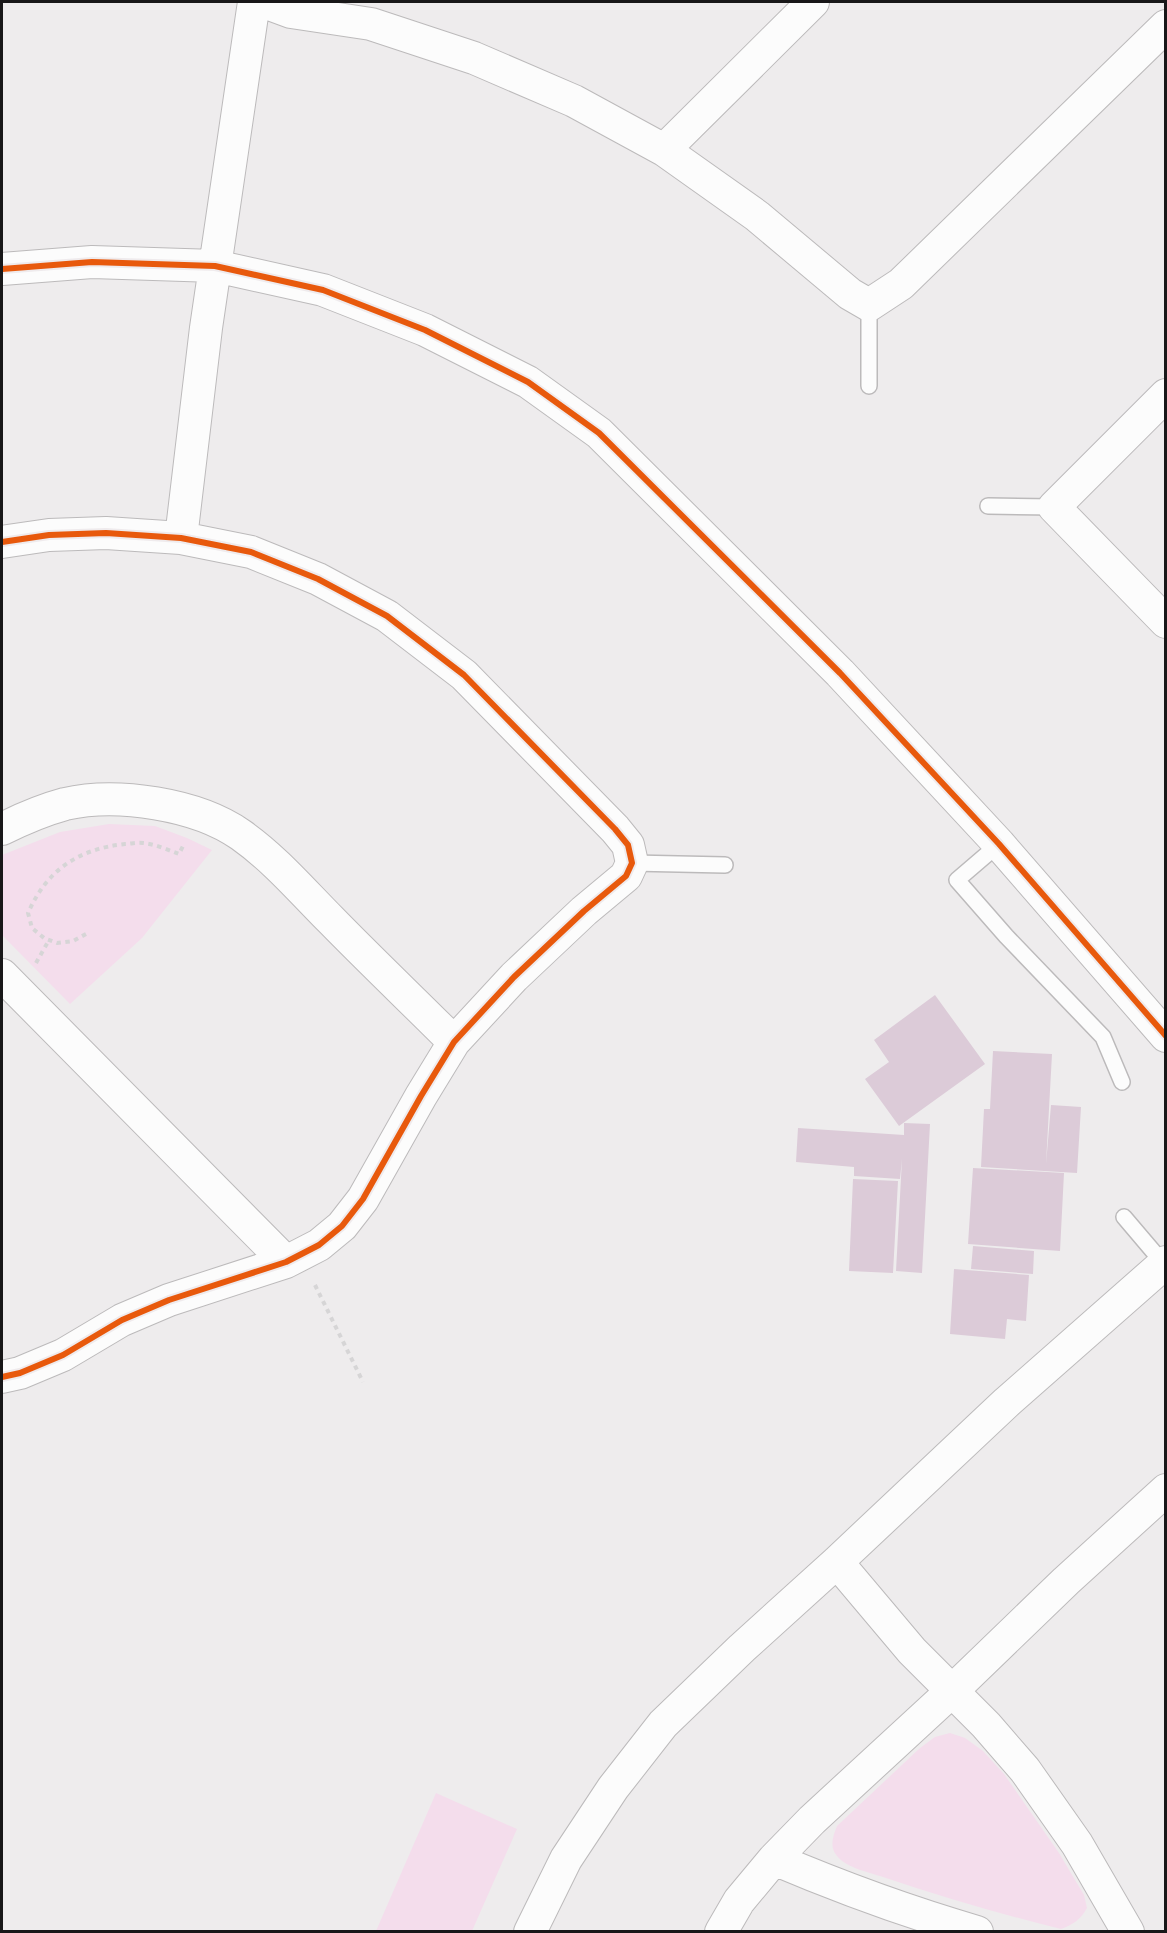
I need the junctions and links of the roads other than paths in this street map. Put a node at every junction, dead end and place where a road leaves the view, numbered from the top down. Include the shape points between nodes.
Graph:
1 (254, 2) edge
2 (264, 2) edge
3 (813, 2) edge
4 (1166, 26) edge
5 (664, 150) junction
6 (214, 266) junction
7 (2, 269) edge
8 (869, 305) junction
9 (869, 386) dead end
10 (1166, 395) edge
11 (988, 506) dead end
12 (1054, 507) junction
13 (181, 538) junction
14 (2, 542) edge
15 (1166, 622) edge
16 (2, 829) edge
17 (999, 844) junction
18 (632, 863) junction
19 (725, 865) dead end
20 (2, 975) edge
21 (1166, 1036) edge
22 (454, 1042) junction
23 (1122, 1082) dead end
24 (1124, 1216) dead end
25 (293, 1258) junction
26 (1164, 1262) edge
27 (8, 1368) edge
28 (1164, 1493) edge
29 (837, 1562) junction
30 (952, 1691) junction
31 (774, 1859) junction
32 (530, 1932) edge
33 (721, 1932) edge
34 (977, 1932) edge
35 (1128, 1932) edge

1 - 6 street
2 - 5 street via 291,12 371,24 474,58 574,101
3 - 5 street
4 - 8 street via 901,284
5 - 8 street via 757,216 850,294
6 - 7 street via 92,262
6 - 13 street
6 - 17 street via 323,290 425,330 528,382 599,433 840,673
8 - 9 lane
10 - 12 street
11 - 12 lane
12 - 15 street
13 - 14 street via 49,535
13 - 18 street via 251,552 318,579 387,616 464,675 615,829 628,845
16 - 22 street via 66,804 109,799 153,803 198,814 240,834 279,867
17 - 21 street
17 - 23 lane via 957,880 1103,1037
18 - 19 lane
18 - 22 street via 626,876 514,977
20 - 25 street
22 - 25 street via 363,1199 342,1226 320,1245
24 - 26 lane
25 - 27 street via 169,1300 122,1320 63,1355
26 - 29 street
28 - 30 street
29 - 30 street via 912,1651
29 - 32 street via 663,1724 613,1788 566,1859
30 - 31 street
30 - 35 street via 1025,1770 1077,1844
31 - 33 street via 739,1901
31 - 34 street

